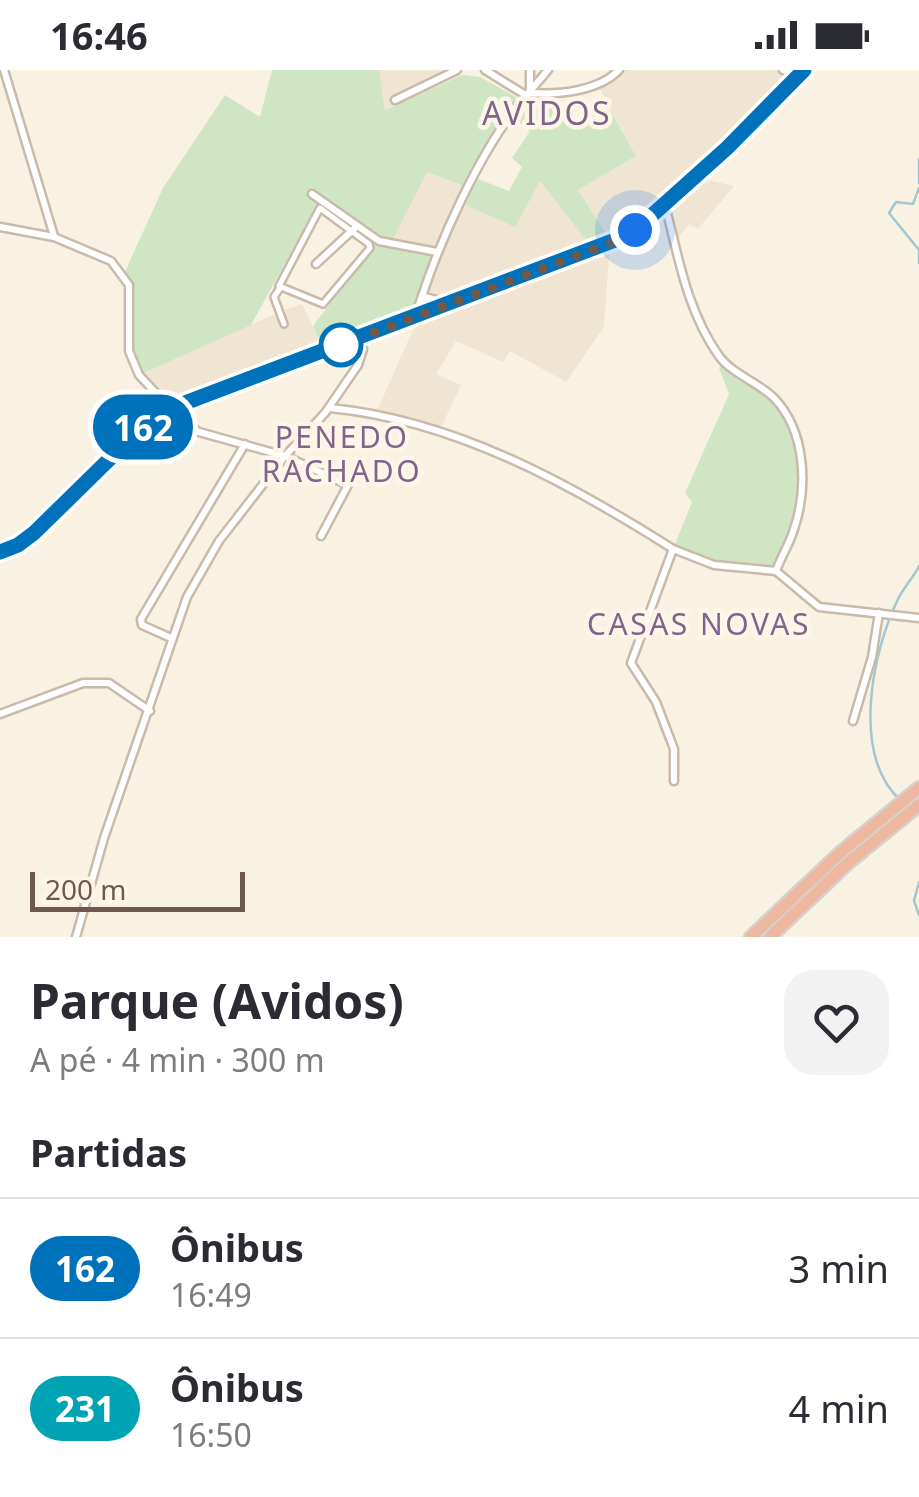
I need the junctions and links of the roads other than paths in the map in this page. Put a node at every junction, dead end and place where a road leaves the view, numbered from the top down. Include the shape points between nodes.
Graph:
1 (4, 70) edge
2 (457, 70) edge
3 (485, 70) edge
4 (530, 70) edge
5 (548, 70) edge
6 (619, 70) edge
7 (783, 70) edge
8 (801, 73) edge
9 (529, 95) junction
10 (395, 100) dead end
11 (312, 194) dead end
12 (665, 204) junction
13 (0, 226) edge
14 (355, 229) junction
15 (54, 238) junction
16 (437, 252) junction
17 (316, 264) dead end
18 (280, 288) junction
19 (422, 296) junction
20 (442, 306) junction
21 (416, 316) junction
22 (284, 324) dead end
23 (361, 337) junction
24 (329, 408) junction
25 (169, 409) junction
26 (244, 444) junction
27 (285, 456) junction
28 (321, 536) dead end
29 (673, 548) junction
30 (0, 552) edge
31 (776, 571) junction
32 (879, 613) junction
33 (919, 618) edge
34 (171, 638) junction
35 (150, 711) junction
36 (0, 714) edge
37 (852, 721) dead end
38 (674, 781) dead end
39 (919, 788) edge
40 (919, 805) edge
41 (845, 858) junction
42 (76, 937) edge
43 (751, 937) edge
44 (770, 937) edge

1 - 15 street
2 - 10 street
3 - 9 street
4 - 9 street
5 - 9 street
6 - 9 street via 570,92
7 - 8 street
8 - 12 main road
9 - 16 street via 491,148
11 - 14 street
12 - 20 main road via 621,239
12 - 31 street via 688,297 713,348 774,398 794,432 802,497
13 - 15 street
14 - 16 street via 378,241
14 - 17 street
14 - 18 street via 317,210
14 - 18 street via 370,248 326,302
15 - 25 street via 111,261 129,285 129,351 139,375
16 - 19 street
18 - 22 street via 274,297
19 - 20 street
19 - 21 street
20 - 21 main road
21 - 23 main road
23 - 24 street via 361,358
23 - 25 main road
24 - 27 street
24 - 29 street via 400,418 508,457
25 - 26 street via 199,432
25 - 30 main road via 34,533
26 - 27 street
26 - 34 street via 141,619
27 - 28 street via 348,485
27 - 34 street via 220,541
29 - 31 street via 714,565
29 - 38 street via 632,663 674,749
31 - 32 street via 819,607
32 - 33 street
32 - 37 street
34 - 35 street
35 - 36 street via 110,683 83,683
35 - 42 street
39 - 41 highway
40 - 41 highway
41 - 43 highway
41 - 44 highway

